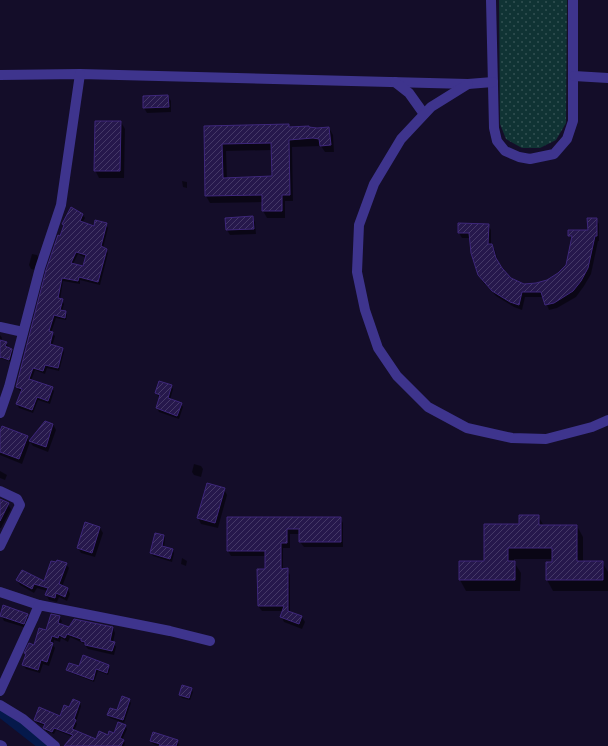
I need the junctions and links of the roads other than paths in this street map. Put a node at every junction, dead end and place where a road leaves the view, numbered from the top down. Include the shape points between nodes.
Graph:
1 (491, 0) edge
2 (573, 0) edge
3 (80, 74) junction
4 (0, 75) edge
5 (574, 76) junction
6 (606, 80) edge
7 (394, 82) junction
8 (493, 82) junction
9 (468, 84) junction
10 (424, 114) junction
11 (0, 327) edge
12 (23, 332) junction
13 (0, 413) edge
14 (608, 420) edge
15 (0, 492) edge
16 (0, 546) edge
17 (0, 592) edge
18 (39, 605) junction
19 (210, 641) dead end
20 (0, 691) edge
21 (0, 705) edge
22 (55, 746) edge

1 - 8 street
2 - 5 street
3 - 4 street
3 - 7 street
3 - 12 street via 61,205 40,268
5 - 6 street
5 - 8 street via 573,121 567,139 554,154 530,159 505,151 497,141 494,128
7 - 9 street
7 - 10 street via 409,93
8 - 9 street
9 - 10 street
10 - 14 street via 401,139 374,184 359,225 357,272 365,310 378,348 397,376 428,407 467,428 512,438 546,439 592,427
11 - 12 street
12 - 13 street
15 - 16 street via 17,499 20,505
17 - 18 street
18 - 19 street
18 - 20 street
21 - 22 street via 23,719

